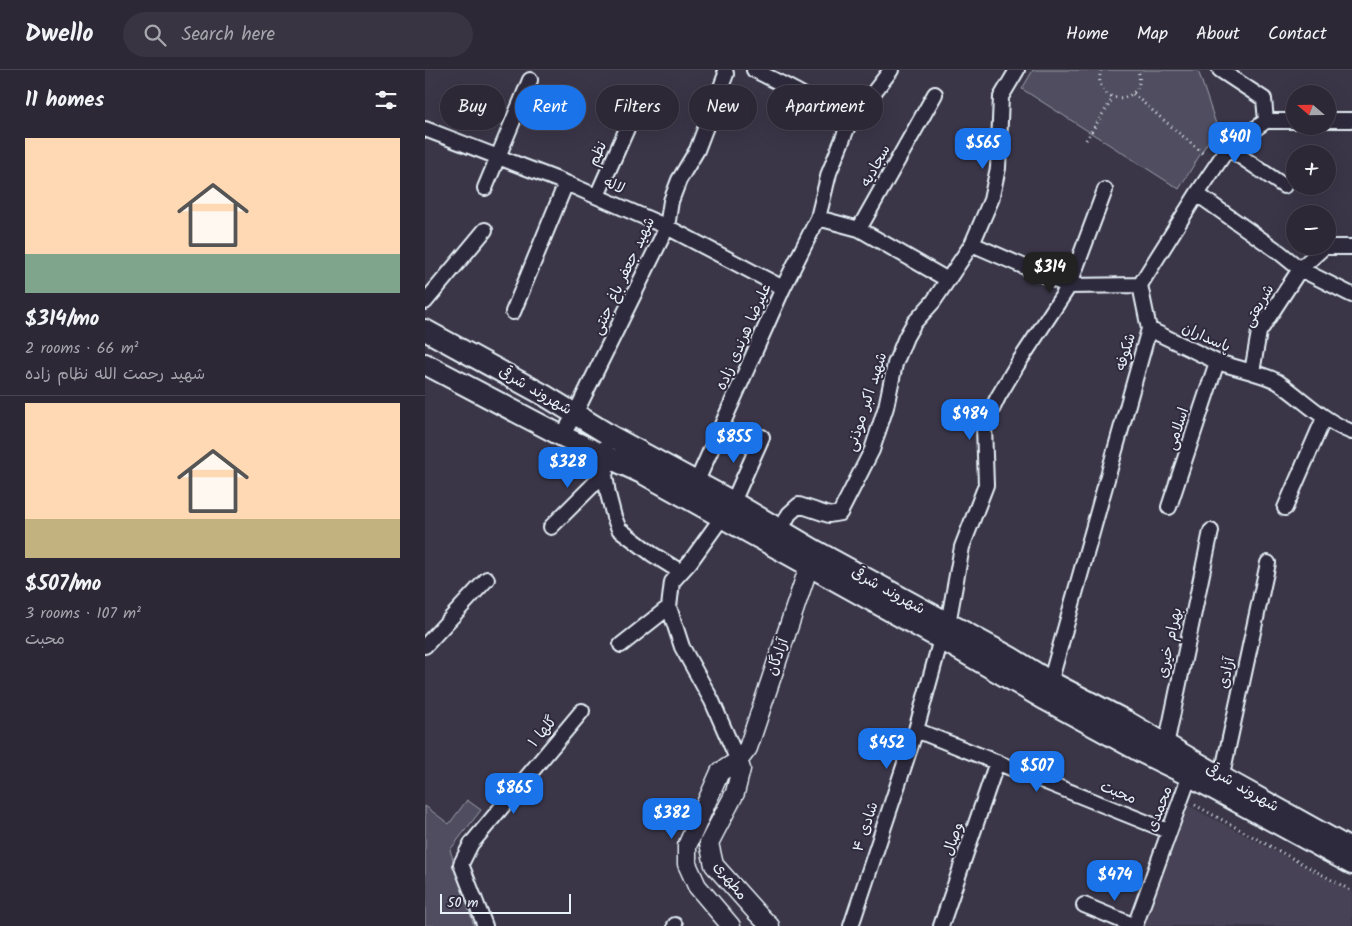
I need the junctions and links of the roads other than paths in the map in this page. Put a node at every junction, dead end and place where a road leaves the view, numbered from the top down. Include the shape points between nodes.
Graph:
1 (725, 70) edge
2 (754, 70) edge
3 (891, 70) edge
4 (1017, 70) edge
5 (1220, 70) edge
6 (530, 80) dead end
7 (784, 85) edge
8 (879, 85) edge
9 (935, 94) dead end
10 (1352, 119) edge
11 (1286, 120) edge
12 (1336, 120) edge
13 (1266, 121) junction
14 (425, 129) edge
15 (626, 130) edge
16 (846, 130) edge
17 (1228, 148) junction
18 (499, 156) junction
19 (566, 183) junction
20 (1284, 186) dead end
21 (485, 188) dead end
22 (1105, 190) dead end
23 (1197, 194) junction
24 (597, 196) junction
25 (818, 218) junction
26 (667, 227) junction
27 (859, 229) junction
28 (485, 230) dead end
29 (972, 244) junction
30 (1352, 247) edge
31 (1300, 269) junction
32 (949, 280) junction
33 (1140, 285) junction
34 (1069, 286) junction
35 (783, 288) junction
36 (1352, 295) edge
37 (425, 302) edge
38 (513, 312) dead end
39 (1149, 329) junction
40 (425, 330) edge
41 (1217, 362) junction
42 (425, 364) edge
43 (1252, 372) junction
44 (575, 414) junction
45 (1324, 418) junction
46 (1352, 432) edge
47 (562, 436) junction
48 (611, 436) junction
49 (762, 437) dead end
50 (604, 463) junction
51 (693, 491) junction
52 (1169, 507) dead end
53 (1285, 508) dead end
54 (727, 510) junction
55 (551, 526) dead end
56 (1211, 531) dead end
57 (776, 538) junction
58 (812, 558) junction
59 (1268, 562) dead end
60 (681, 572) junction
61 (487, 579) dead end
62 (669, 607) junction
63 (944, 632) junction
64 (621, 645) dead end
65 (425, 646) edge
66 (1048, 691) junction
67 (582, 711) dead end
68 (916, 730) junction
69 (1164, 753) junction
70 (738, 761) junction
71 (997, 762) junction
72 (1193, 768) junction
73 (1220, 784) junction
74 (1168, 831) junction
75 (1352, 850) edge
76 (1352, 864) edge
77 (1084, 905) dead end
78 (485, 926) edge
79 (731, 926) edge
80 (770, 926) edge
81 (851, 926) edge
82 (941, 926) edge
83 (1135, 926) edge

1 - 26 street, شهید جعفر باغ جنتی via 697,150 671,201
2 - 7 street
3 - 8 street, علیرضا هرندی زاده
4 - 29 street via 1001,97 998,168 991,200
5 - 13 street via 1264,99
6 - 18 street
9 - 27 street, سجادیه
10 - 12 street
11 - 13 street
13 - 17 street
14 - 18 street, لاله
15 - 24 street, نظم
16 - 25 street, علیرضا هرندی زاده via 829,173
17 - 20 street
17 - 23 street
18 - 19 street, لاله
18 - 21 street
19 - 24 street, لاله
19 - 38 street
22 - 34 street, شادی ۴
23 - 31 street
23 - 33 street
24 - 26 street, لاله
25 - 27 street
25 - 35 street, علیرضا هرندی زاده
26 - 35 street, لاله
26 - 44 street, شهید جعفر باغ جنتی
27 - 32 street
28 - 37 street
29 - 32 street
29 - 34 street
30 - 31 street, شریعتی via 1324,247
31 - 36 street
31 - 43 street, شریعتی via 1259,332
32 - 57 street, شهید اکبر موذنی via 914,323 906,338 895,364 872,450 840,513 829,515 799,505 789,514
33 - 34 street
33 - 39 street, شکوفه
34 - 63 street, شادی ۴ via 1002,389 984,426 986,484 962,547
35 - 51 street, علیرضا هرندی زاده
39 - 41 street, پاسداران
39 - 66 street, شکوفه
40 - 44 main road, شهروند شرقی
41 - 43 street, پاسداران
41 - 52 street, اسلامی
42 - 47 main road, شهروند شرقی
43 - 45 street via 1276,381
44 - 47 street, شهید جعفر باغ جنتی
44 - 48 main road, شهروند شرقی
45 - 46 street
45 - 53 street
47 - 50 main road, شهروند شرقی
48 - 50 street
48 - 51 main road, شهروند شرقی
49 - 54 street
50 - 51 main road, شهروند شرقی
50 - 55 street
50 - 60 street via 608,494 619,528
51 - 54 main road, شهروند شرقی
54 - 57 main road, شهروند شرقی
54 - 60 street
56 - 69 street, بهرام خیری
57 - 58 main road, شهروند شرقی
58 - 63 main road, شهروند شرقی
58 - 70 street, آزادگان via 747,748
59 - 73 street, آزادی
60 - 62 street via 672,582
61 - 65 street
62 - 64 street
62 - 70 street via 683,647 712,701
63 - 66 main road, شهروند شرقی via 1010,657
63 - 68 street, شادی ۴
66 - 69 main road, شهروند شرقی via 1126,721
67 - 78 street, گلها ۱ via 471,844 461,864
68 - 71 street, محبت
68 - 81 street, شادی ۴
69 - 72 main road, شهروند شرقی
70 - 79 street, مطهری via 719,772 687,846 687,864 697,886
70 - 80 street, مطهری via 741,769 735,794 709,843 714,865
71 - 74 street, محبت
71 - 82 street, وصال
72 - 73 main road, شهروند شرقی
72 - 74 street, محمدی
73 - 75 main road, شهروند شرقی
73 - 76 main road, شهروند شرقی
74 - 83 street, محمدی
77 - 83 street

